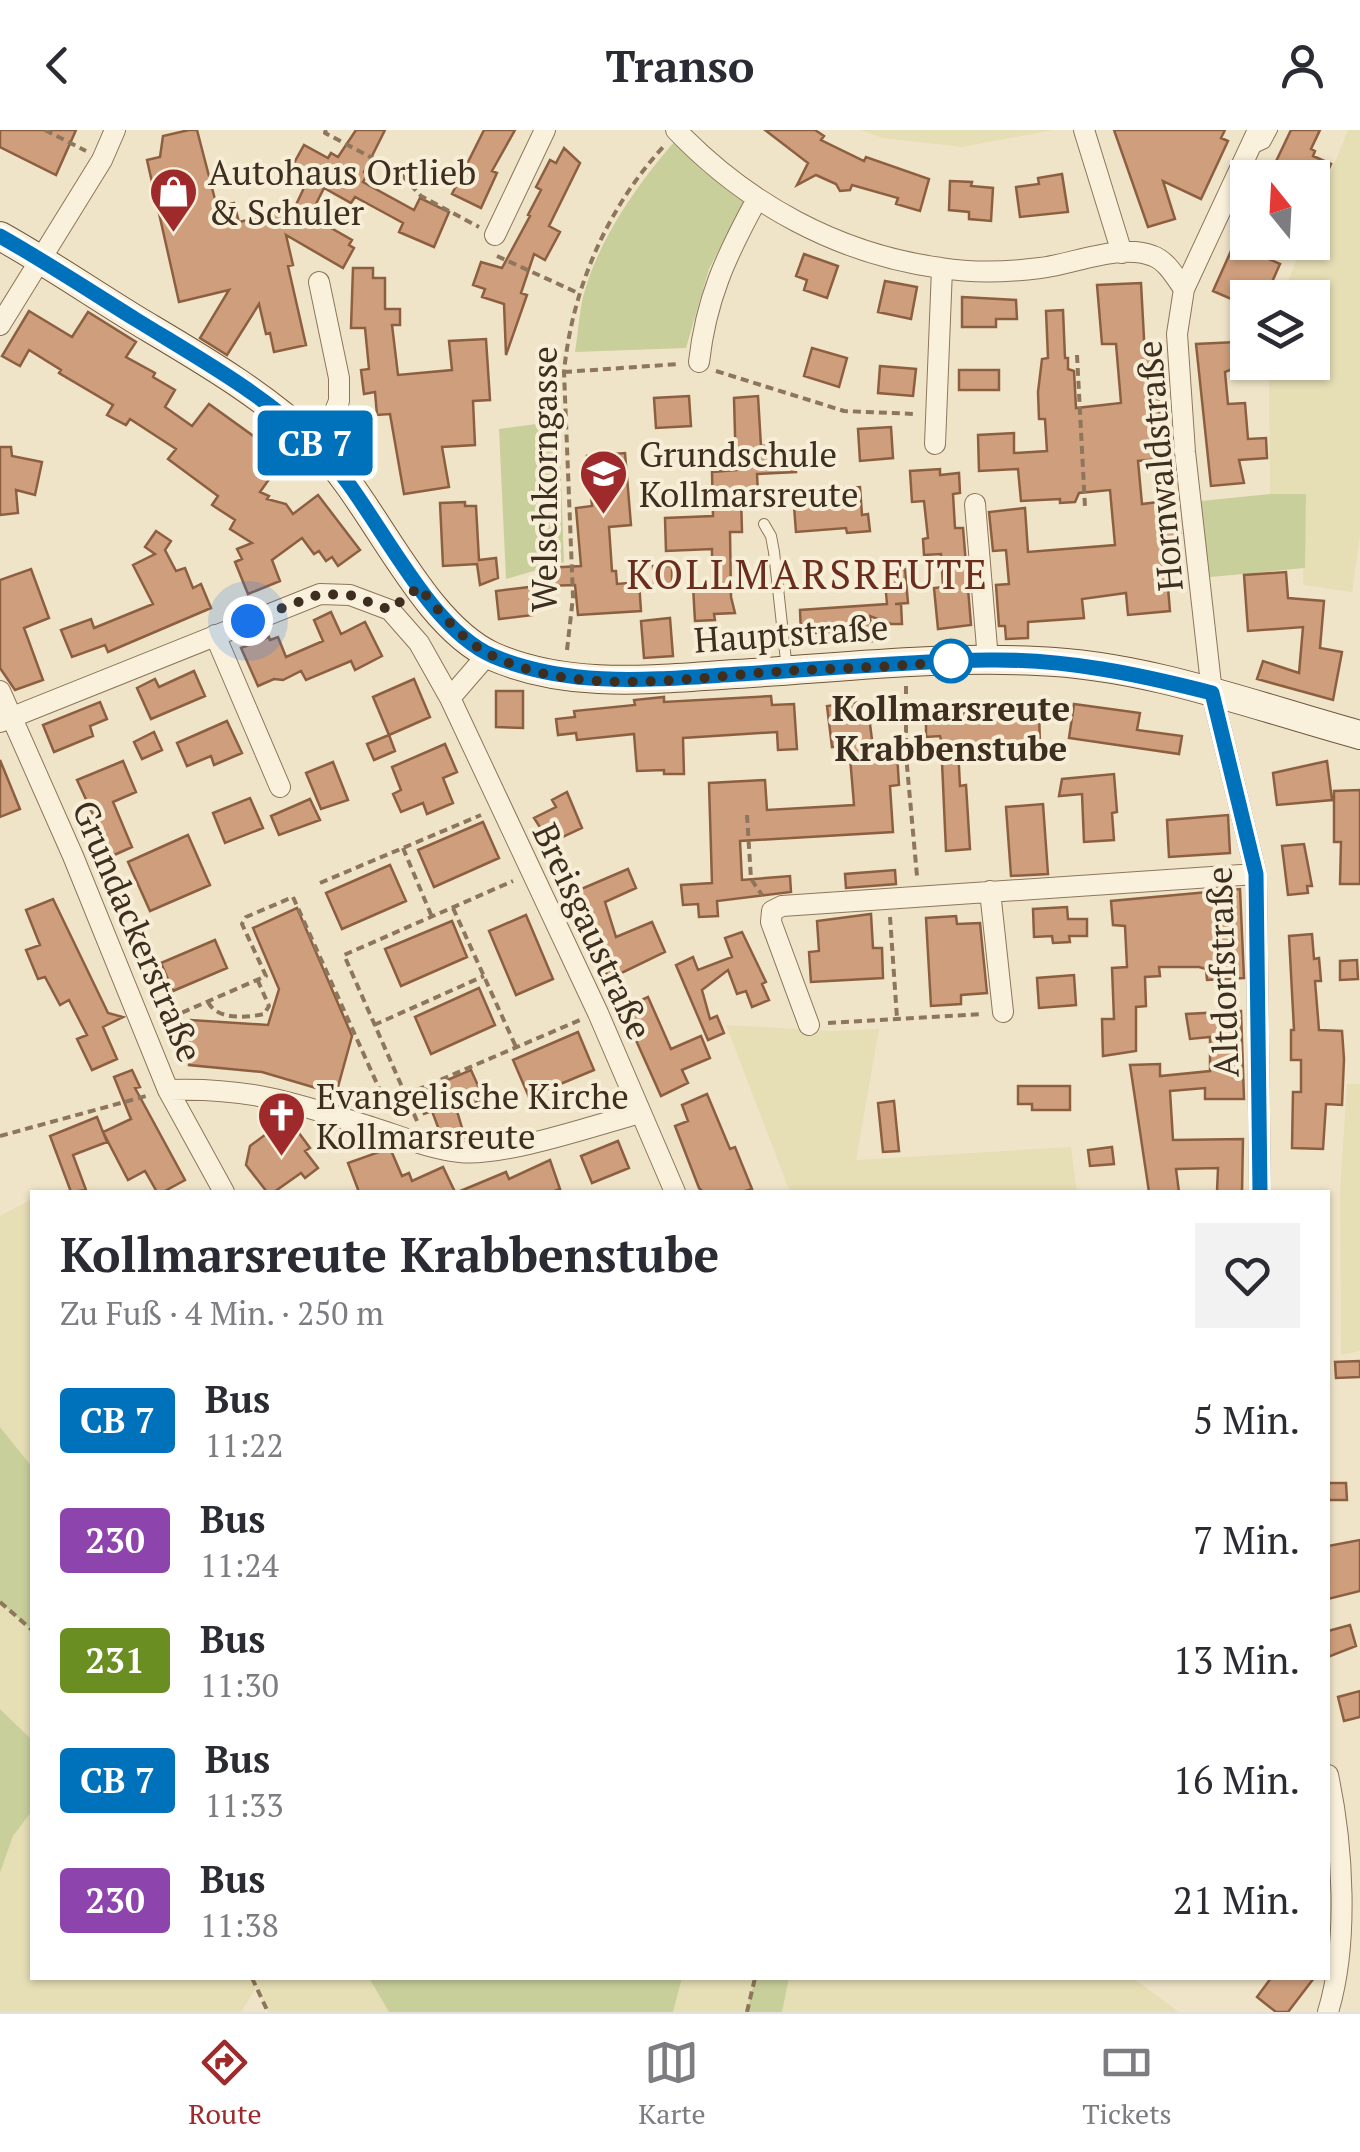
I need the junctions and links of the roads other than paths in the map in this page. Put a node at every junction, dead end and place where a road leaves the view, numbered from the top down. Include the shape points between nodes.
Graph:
1 (114, 130) edge
2 (546, 130) edge
3 (1084, 130) edge
4 (1258, 130) edge
5 (1272, 130) edge
6 (676, 131) edge
7 (1248, 151) junction
8 (756, 200) junction
9 (496, 235) road end
10 (0, 236) edge
11 (1122, 252) junction
12 (42, 259) junction
13 (942, 268) junction
14 (320, 282) dead end
15 (1184, 288) junction
16 (0, 324) edge
17 (698, 362) road end
18 (935, 444) dead end
19 (320, 448) junction
20 (974, 504) dead end
21 (764, 524) dead end
22 (419, 587) junction
23 (390, 610) junction
24 (214, 635) junction
25 (488, 654) junction
26 (988, 660) junction
27 (787, 671) junction
28 (0, 691) edge
29 (1212, 693) junction
30 (450, 698) junction
31 (6, 720) edge
32 (1360, 735) edge
33 (280, 787) dead end
34 (1256, 874) junction
35 (990, 890) junction
36 (1003, 1012) road end
37 (808, 1024) road end
38 (168, 1090) junction
39 (640, 1113) junction
40 (223, 1190) edge
41 (675, 1190) edge
42 (1260, 1190) edge
43 (1330, 1785) edge
44 (1334, 1915) edge
45 (1328, 2012) edge

1 - 12 street
2 - 9 street
3 - 11 street
4 - 7 street, Hornwaldstraße
5 - 7 lane via 1265,143
6 - 8 street
7 - 15 street, Hornwaldstraße
8 - 13 street via 857,248
8 - 17 street via 716,281
10 - 12 main road, Hauptstraße
11 - 13 street via 1037,269
11 - 15 street via 1153,256
12 - 16 street
12 - 19 main road, Hauptstraße via 284,414
13 - 18 street
14 - 19 street via 339,378 338,401
15 - 29 street, Hornwaldstraße via 1178,334 1184,452
19 - 22 main road, Hauptstraße
20 - 26 street
21 - 27 lane via 774,552
22 - 23 street
22 - 25 main road, Hauptstraße
23 - 24 street via 350,595 320,594
23 - 30 street, Breisgaustraße via 419,643
24 - 31 street
24 - 33 street
25 - 27 main road, Hauptstraße via 564,677 648,680
25 - 30 street
26 - 27 main road, Hauptstraße
26 - 29 main road, Hauptstraße via 1099,666
28 - 31 street, Grundackerstraße
29 - 32 main road, Hauptstraße
29 - 34 street, Altdorfstraße
30 - 39 street, Breisgaustraße
31 - 38 street, Grundackerstraße via 73,856
34 - 35 street
34 - 42 street, Altdorfstraße
35 - 36 street
35 - 37 street via 772,911
38 - 39 street via 263,1094 462,1153
38 - 40 street, Grundackerstraße
39 - 41 street, Breisgaustraße
43 - 44 street via 1337,1819
44 - 45 street

